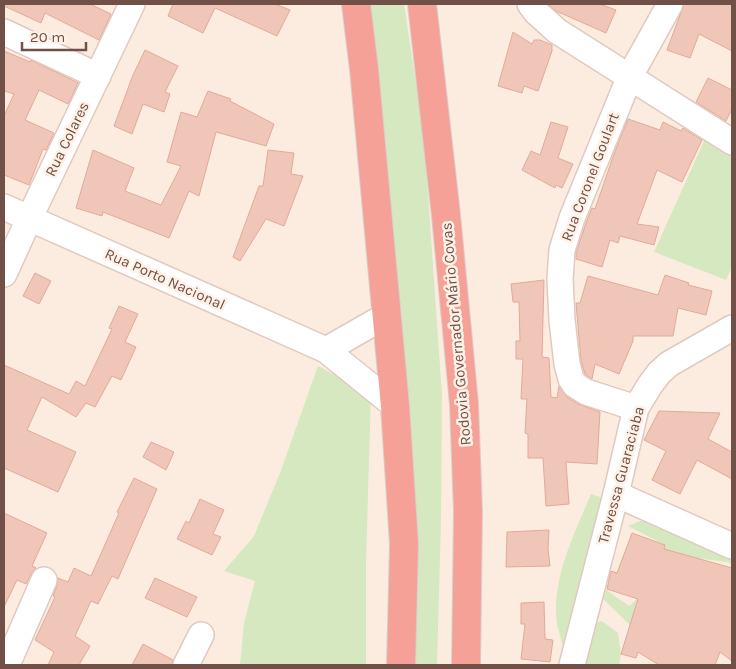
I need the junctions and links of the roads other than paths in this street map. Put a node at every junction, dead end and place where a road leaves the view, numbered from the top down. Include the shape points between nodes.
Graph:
1 (132, 4) edge
2 (356, 4) edge
3 (422, 4) edge
4 (530, 4) edge
5 (670, 4) edge
6 (4, 32) edge
7 (98, 76) junction
8 (630, 76) junction
9 (732, 142) edge
10 (4, 206) edge
11 (28, 219) junction
12 (4, 274) edge
13 (387, 316) junction
14 (732, 328) edge
15 (326, 350) junction
16 (395, 406) junction
17 (636, 408) junction
18 (616, 494) junction
19 (732, 546) edge
20 (44, 580) dead end
21 (201, 635) dead end
22 (7, 665) edge
23 (186, 665) edge
24 (401, 665) edge
25 (466, 665) edge
26 (572, 665) edge

1 - 7 street, Rua Colares
2 - 13 highway
3 - 25 highway, Rodovia Governador Mário Covas via 464,404 468,512
4 - 8 street via 557,31
5 - 8 street, Rua Coronel Goulart
6 - 7 street
7 - 11 street, Rua Colares
8 - 9 street
8 - 17 street, Rua Coronel Goulart via 572,218 562,250 560,279 571,379 586,392
10 - 11 street, Rua Porto Nacional
11 - 12 street, Rua Colares
11 - 15 street, Rua Porto Nacional
13 - 15 street
13 - 16 highway
14 - 17 street, Travessa Guaraciaba via 669,364 654,379
15 - 16 street, Rua Porto Nacional
16 - 24 highway via 404,544
17 - 18 street, Travessa Guaraciaba
18 - 19 street
18 - 26 street, Travessa Guaraciaba
20 - 22 street
21 - 23 street

